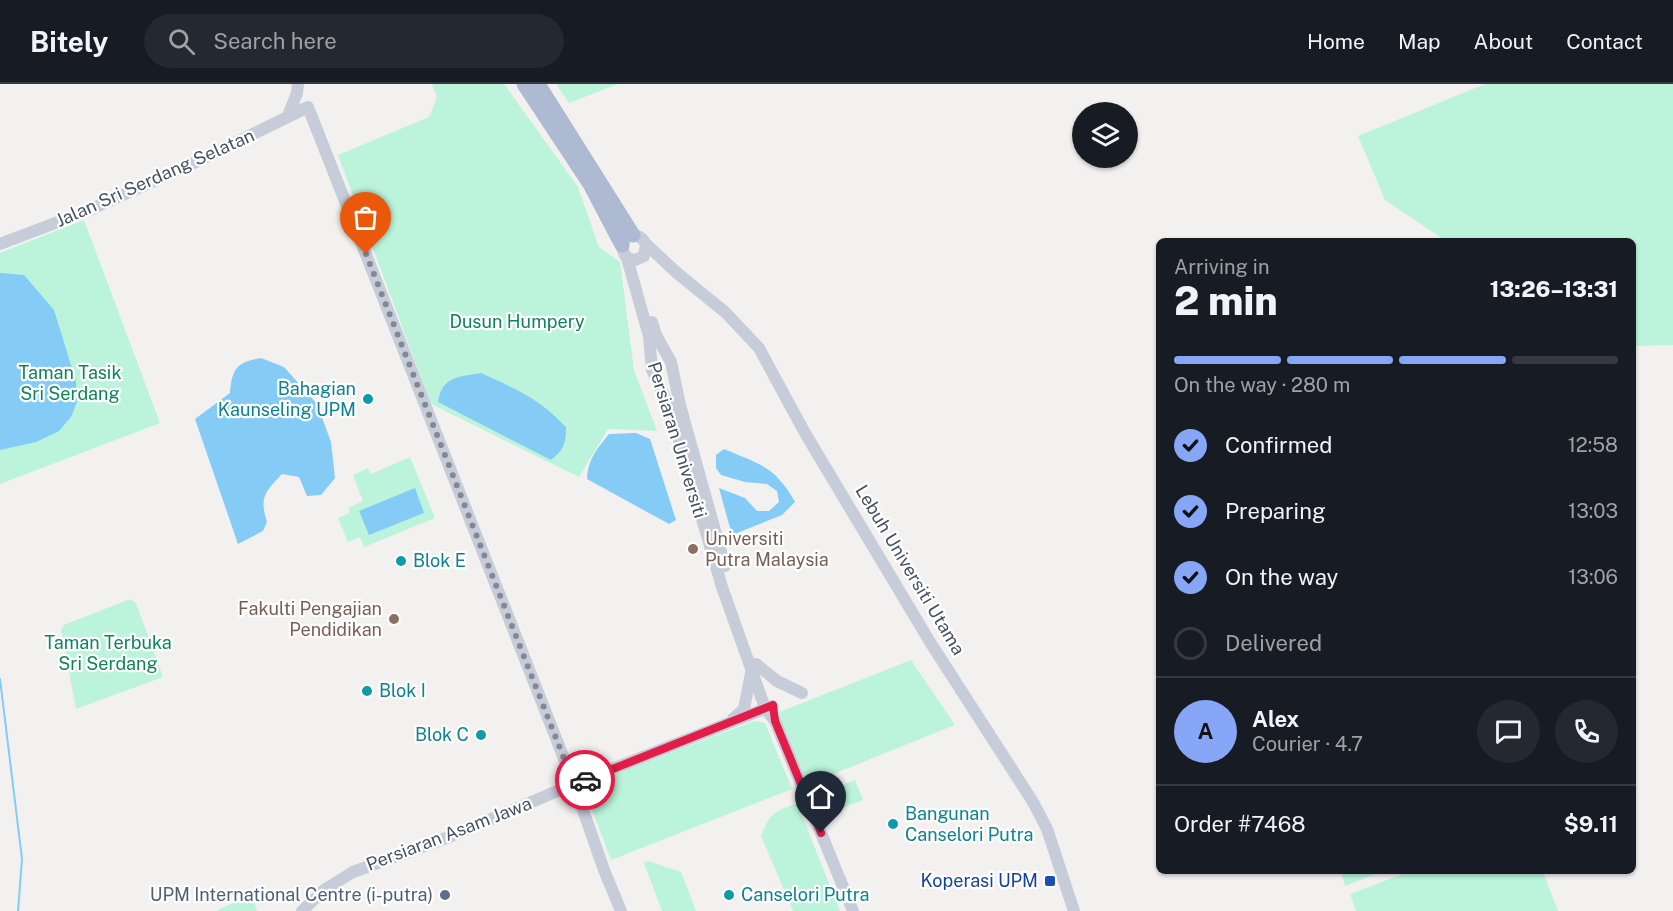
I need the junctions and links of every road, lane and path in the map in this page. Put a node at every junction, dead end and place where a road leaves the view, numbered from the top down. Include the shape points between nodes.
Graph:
1 (298, 84) edge
2 (524, 84) edge
3 (538, 84) edge
4 (288, 116) junction
5 (318, 131) junction
6 (0, 244) edge
7 (632, 251) junction
8 (677, 273) junction
9 (754, 666) junction
10 (802, 693) dead end
11 (772, 711) junction
12 (730, 722) junction
13 (574, 784) junction
14 (302, 911) edge
15 (621, 911) edge
16 (853, 911) edge
17 (1074, 911) edge

1 - 4 street
2 - 7 main road
3 - 7 main road
4 - 5 street
4 - 5 street, Jalan Sri Serdang Selatan via 308,107
4 - 6 street, Jalan Sri Serdang Selatan via 87,211
5 - 13 street
7 - 8 street, Lebuh Universiti Utama
7 - 8 street, Lebuh Universiti Utama via 641,237
7 - 9 street, Persiaran Universiti via 656,335 671,362
7 - 9 street, Persiaran Universiti via 652,369 669,406 722,587
8 - 17 street, Lebuh Universiti Utama via 725,312 759,348 930,642 1033,802 1047,829
9 - 10 street
9 - 11 street, Persiaran Universiti
9 - 12 street via 744,709
11 - 12 street, Persiaran Asam Jawa
11 - 16 street, Persiaran Universiti
12 - 13 street, Persiaran Asam Jawa
13 - 14 street, Persiaran Asam Jawa via 353,872 324,890
13 - 15 street

